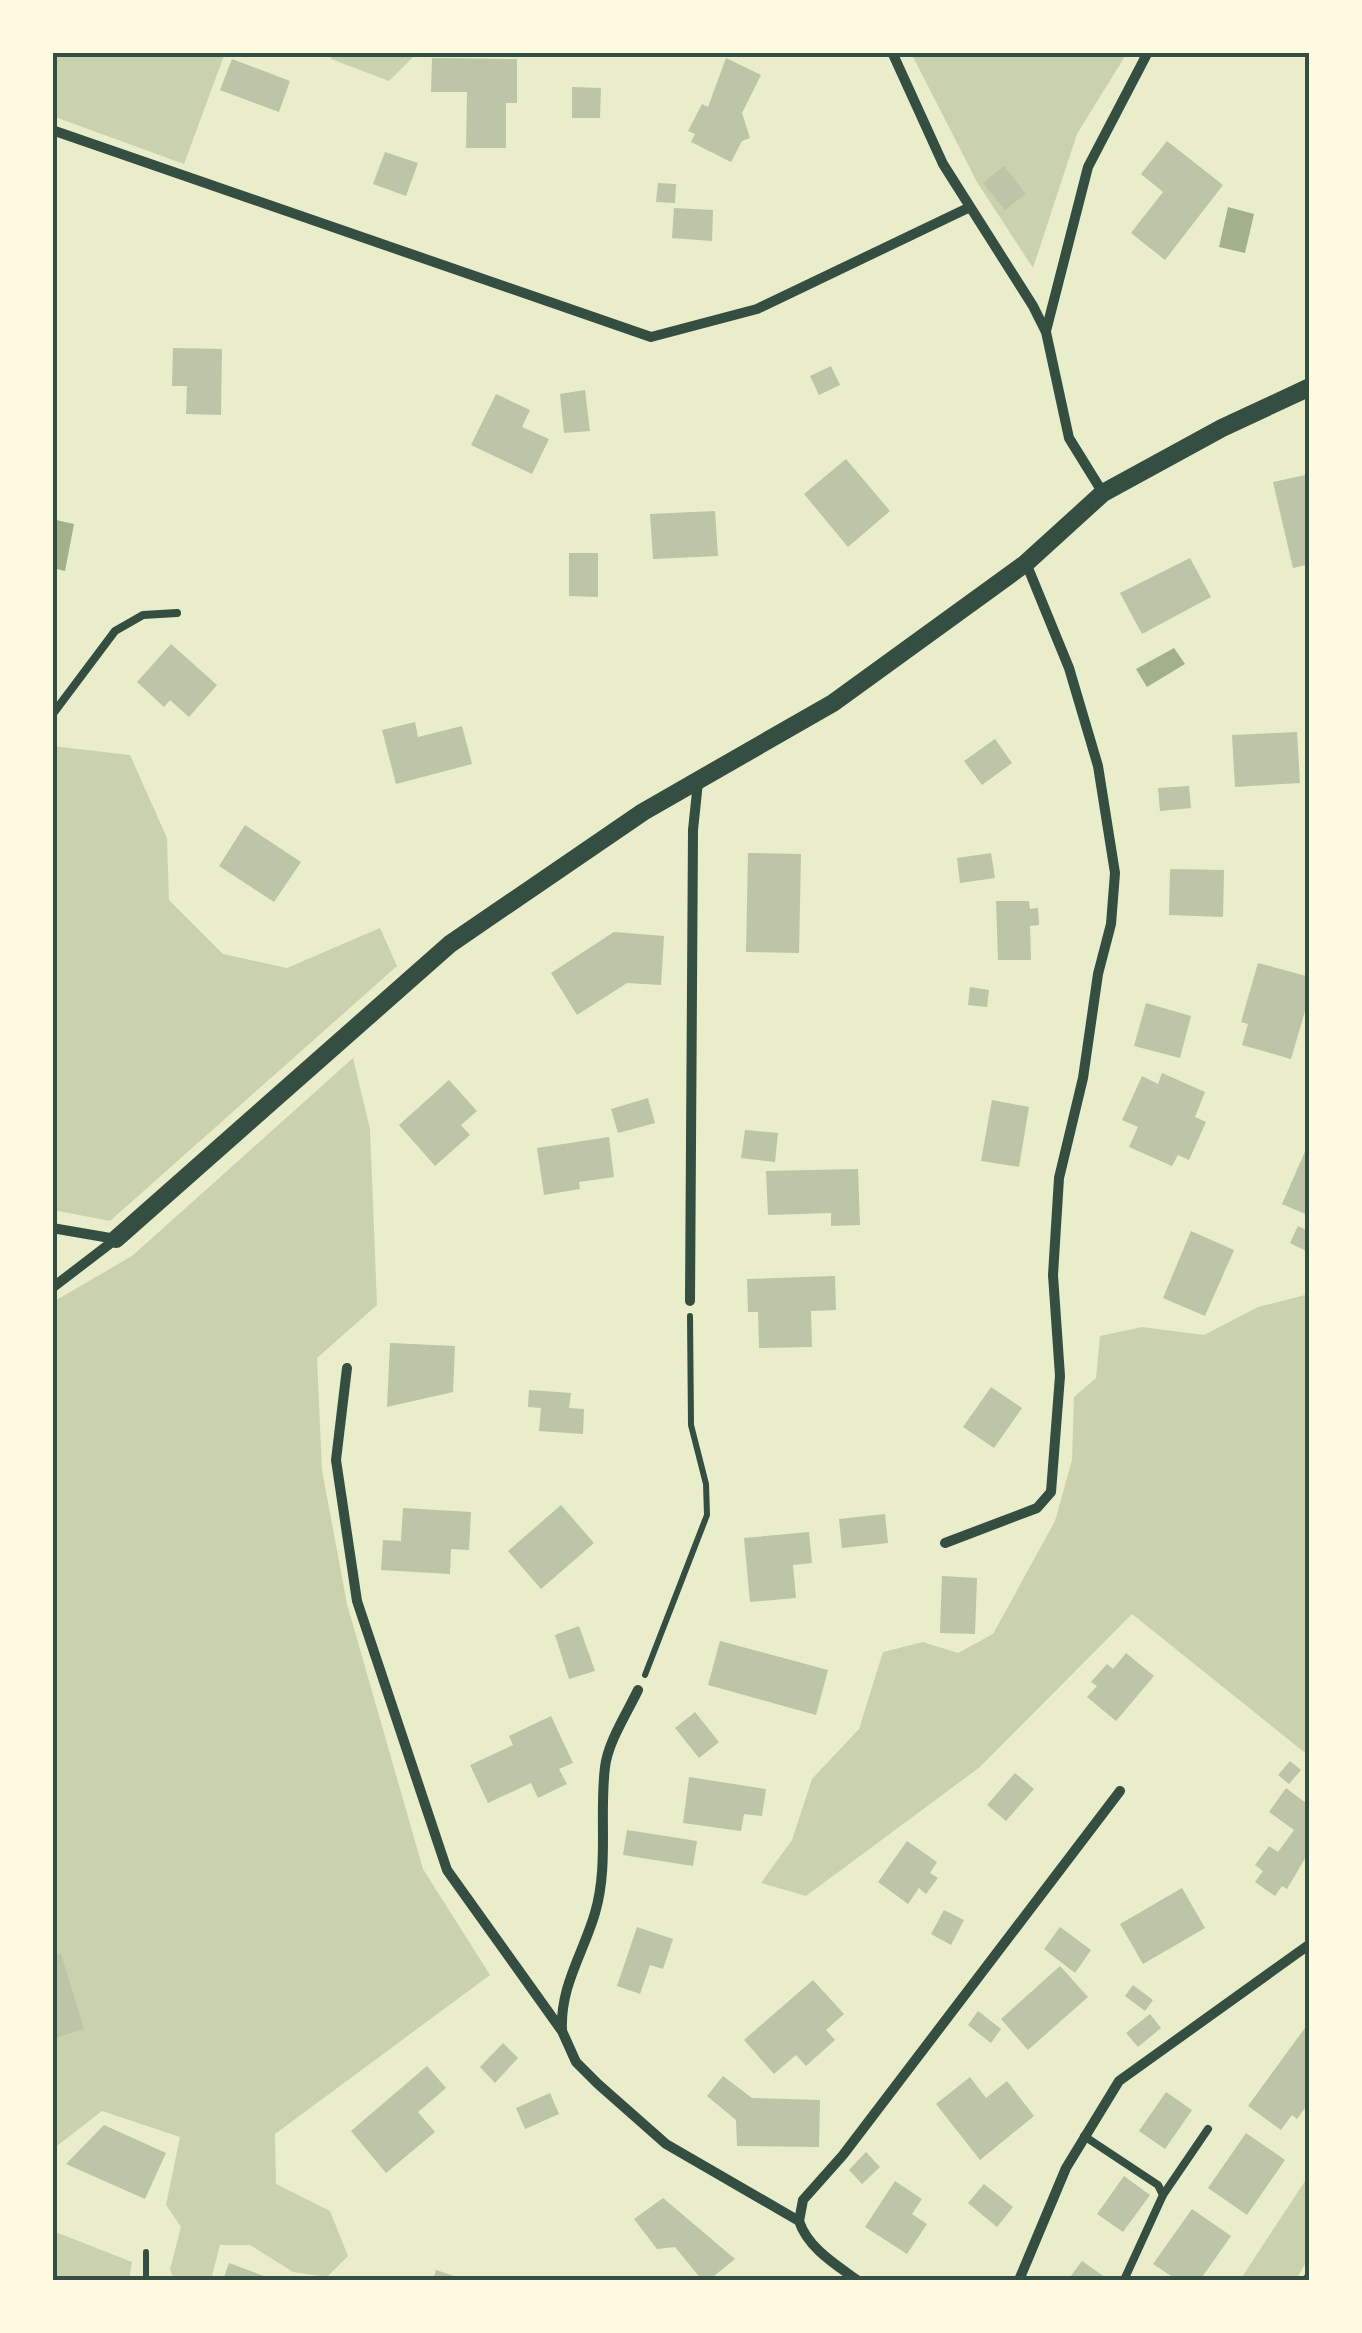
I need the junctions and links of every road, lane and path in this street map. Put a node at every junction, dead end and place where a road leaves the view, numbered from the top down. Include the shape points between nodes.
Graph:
1 (892, 52) edge
2 (1148, 52) edge
3 (52, 130) edge
4 (968, 208) junction
5 (1046, 332) junction
6 (1310, 388) edge
7 (1102, 493) junction
8 (1026, 563) junction
9 (176, 613) dead end
10 (52, 715) edge
11 (698, 782) junction
12 (52, 1228) edge
13 (116, 1240) junction
14 (52, 1288) edge
15 (690, 1301) joint
16 (347, 1368) dead end
17 (945, 1543) dead end
18 (638, 1690) joint
19 (1120, 1791) dead end
20 (1310, 1944) edge
21 (562, 2031) junction
22 (1208, 2129) dead end
23 (1084, 2136) junction
24 (1163, 2195) junction
25 (799, 2221) junction
26 (146, 2252) dead end
27 (146, 2280) edge
28 (857, 2280) edge
29 (1018, 2280) edge
30 (1124, 2280) edge

1 - 4 street
2 - 5 street via 1088,167
3 - 4 street via 651,336 757,308
4 - 5 street
5 - 7 street via 1069,438
6 - 7 street
7 - 8 street
8 - 11 street via 833,704
8 - 17 street via 1069,668 1098,766 1116,873 1083,1078 1059,1178 1053,1275 1060,1376 1052,1492 1037,1508
9 - 10 lane via 143,615 115,631
11 - 13 street via 450,944
11 - 15 street
12 - 13 street
13 - 14 street
15 - 18 path via 691,1425 707,1515
16 - 21 street via 336,1460 363,1619 447,1870
18 - 21 street via 605,1764 601,1884 561,2006
19 - 25 street via 803,2200
20 - 23 street via 1119,2081
21 - 25 street via 576,2062 666,2144
22 - 24 lane
23 - 24 lane via 1158,2185
23 - 29 street
24 - 30 lane
25 - 28 street via 803,2234
26 - 27 path

